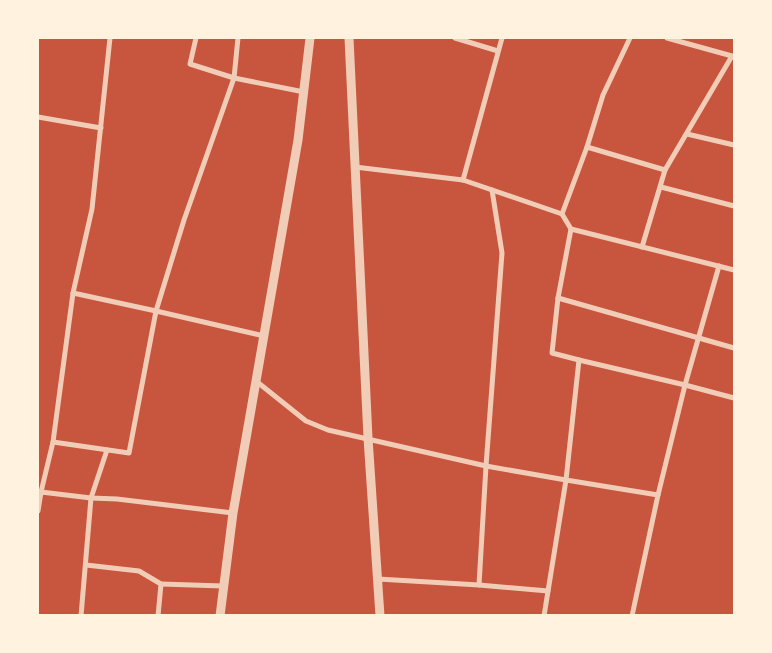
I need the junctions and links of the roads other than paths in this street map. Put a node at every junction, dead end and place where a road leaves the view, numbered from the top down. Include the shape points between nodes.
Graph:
1 (110, 38) edge
2 (196, 38) edge
3 (238, 38) edge
4 (310, 38) edge
5 (349, 38) edge
6 (456, 38) edge
7 (502, 38) edge
8 (630, 38) edge
9 (667, 38) edge
10 (498, 51) junction
11 (733, 56) edge
12 (234, 78) junction
13 (304, 92) junction
14 (38, 117) edge
15 (100, 128) junction
16 (687, 134) junction
17 (734, 144) edge
18 (587, 147) junction
19 (355, 167) junction
20 (666, 170) junction
21 (463, 180) junction
22 (661, 187) junction
23 (492, 190) junction
24 (734, 206) edge
25 (562, 214) junction
26 (571, 230) junction
27 (642, 247) junction
28 (718, 266) junction
29 (734, 270) edge
30 (73, 293) junction
31 (558, 298) junction
32 (156, 311) junction
33 (264, 336) junction
34 (697, 338) junction
35 (734, 348) edge
36 (579, 360) junction
37 (256, 381) junction
38 (685, 385) junction
39 (734, 398) edge
40 (368, 438) junction
41 (52, 442) junction
42 (107, 450) junction
43 (486, 466) junction
44 (566, 480) junction
45 (40, 492) junction
46 (658, 496) junction
47 (91, 498) junction
48 (38, 511) edge
49 (233, 513) junction
50 (86, 565) junction
51 (378, 579) junction
52 (161, 584) junction
53 (479, 585) junction
54 (222, 586) junction
55 (548, 591) junction
56 (81, 616) edge
57 (158, 616) edge
58 (220, 616) edge
59 (380, 616) edge
60 (544, 616) edge
61 (632, 616) edge

1 - 15 street
2 - 12 street via 190,64
3 - 12 street
4 - 13 street
5 - 19 street
6 - 10 street
7 - 10 street
8 - 18 street via 603,95
9 - 11 street
10 - 21 street
11 - 16 street
12 - 13 street
12 - 32 street
13 - 33 street
14 - 15 street
15 - 30 street via 92,209
16 - 17 street
16 - 20 street
18 - 20 street
18 - 25 street
19 - 21 street
19 - 40 street
20 - 22 street
21 - 23 street
22 - 24 street
22 - 27 street
23 - 25 street
23 - 43 street via 502,253
25 - 26 street
26 - 27 street
26 - 31 street
27 - 28 street
28 - 29 street
28 - 34 street
30 - 32 street
30 - 41 street
31 - 34 street
31 - 36 street via 552,353
32 - 33 street
32 - 42 street via 129,454
33 - 37 street
34 - 35 street
34 - 38 street
36 - 38 street
36 - 44 street
37 - 40 street via 306,421 328,430
37 - 49 street
38 - 39 street
38 - 46 street
40 - 43 street
40 - 51 street
41 - 42 street
41 - 45 street
42 - 47 street
43 - 44 street
43 - 53 street
44 - 46 street
44 - 55 street
45 - 47 street
45 - 48 street
46 - 61 street
47 - 49 street
47 - 50 street
49 - 54 street
50 - 52 street via 139,571
50 - 56 street
51 - 53 street
51 - 59 street
52 - 54 street
52 - 57 street
53 - 55 street
54 - 58 street
55 - 60 street

